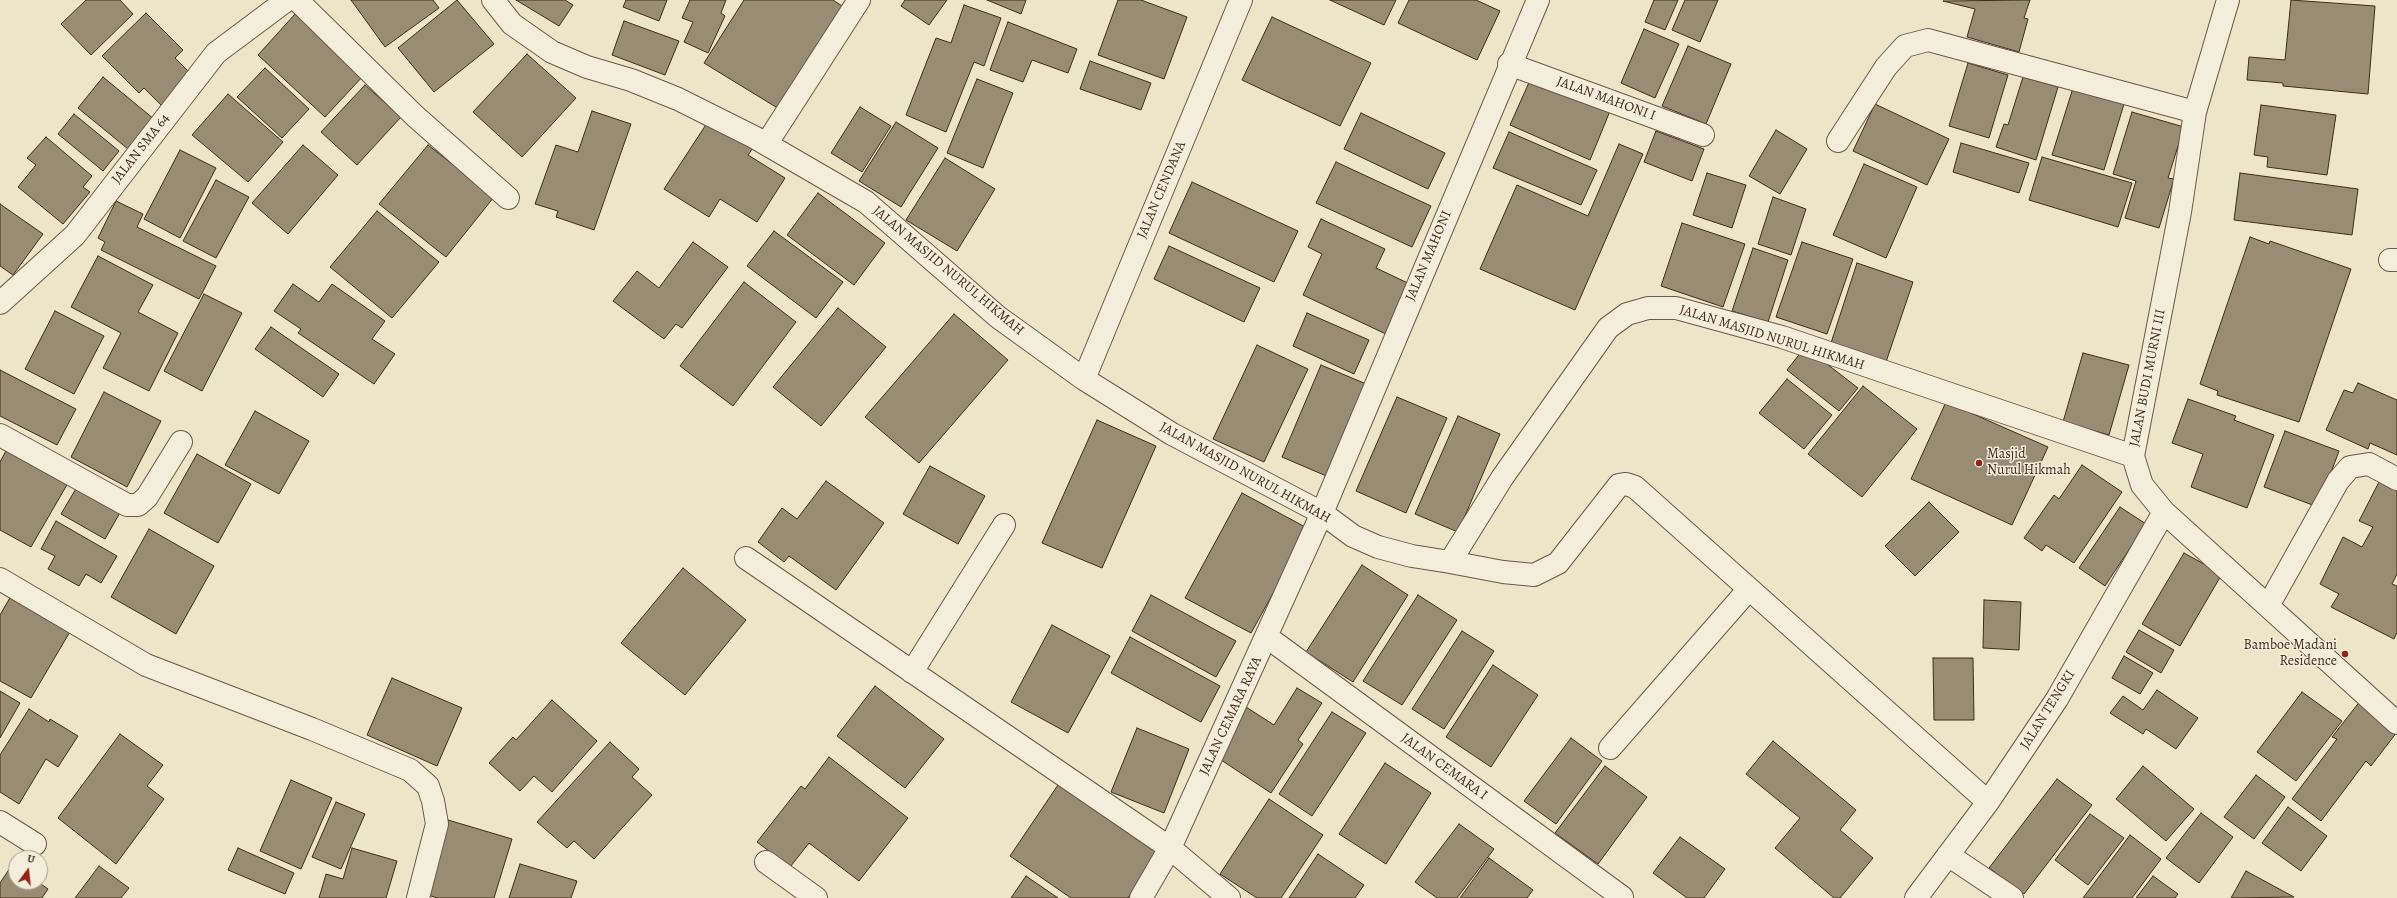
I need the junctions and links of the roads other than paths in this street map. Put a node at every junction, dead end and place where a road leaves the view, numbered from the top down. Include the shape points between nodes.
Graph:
1 (287, 0) edge
2 (298, 0) edge
3 (493, 0) edge
4 (859, 0) edge
5 (1241, 0) edge
6 (1538, 0) edge
7 (2228, 0) edge
8 (1509, 64) junction
9 (2195, 112) junction
10 (1703, 135) dead end
11 (1838, 141) dead end
12 (767, 144) junction
13 (508, 198) dead end
14 (0, 303) edge
15 (1084, 379) junction
16 (0, 435) edge
17 (181, 442) dead end
18 (2133, 456) junction
19 (2397, 478) edge
20 (2164, 512) junction
21 (1322, 513) junction
22 (1004, 525) dead end
23 (746, 558) dead end
24 (1450, 562) junction
25 (0, 579) edge
26 (1749, 589) junction
27 (2268, 606) junction
28 (1267, 637) junction
29 (912, 672) junction
30 (2397, 723) edge
31 (1610, 748) dead end
32 (1988, 802) junction
33 (0, 822) edge
34 (35, 844) dead end
35 (1170, 848) junction
36 (1948, 855) junction
37 (766, 862) dead end
38 (1622, 897) dead end
39 (418, 898) edge
40 (816, 898) edge
41 (1141, 898) edge
42 (1229, 898) edge
43 (1916, 898) edge
44 (2012, 898) edge

1 - 14 street, JALAN SMA 64 via 216,52 75,235
2 - 13 street via 415,116
3 - 12 street, JALAN MASJID NURUL HIKMAH via 512,24 552,52 678,99
4 - 12 street
5 - 15 street, JALAN CENDANA
6 - 8 street, JALAN MAHONI
7 - 9 street, JALAN BUDI MURNI III
8 - 10 street, JALAN MAHONI I
8 - 21 street, JALAN MAHONI
9 - 11 street via 1928,40 1905,46 1886,67
9 - 18 street, JALAN BUDI MURNI III via 2180,212
12 - 15 street, JALAN MASJID NURUL HIKMAH via 866,202 998,317
15 - 21 street, JALAN MASJID NURUL HIKMAH via 1172,434
16 - 17 street via 127,505 138,505 147,497
18 - 20 street, JALAN BUDI MURNI III via 2142,485
18 - 24 street, JALAN MASJID NURUL HIKMAH via 1782,337 1676,308 1648,308 1627,314 1608,328 1502,478
19 - 27 street via 2369,464 2350,467 2338,481
20 - 27 street, JALAN BUDI MURNI III
20 - 32 street, JALAN TENGKI via 2057,699
21 - 24 street, JALAN MASJID NURUL HIKMAH via 1353,536 1378,547
21 - 28 street, JALAN CEMARA RAYA
22 - 29 street
23 - 29 street
24 - 26 street via 1534,575 1558,563 1619,485 1626,484 1635,487
25 - 39 street via 146,665 410,770 428,786 437,824
26 - 31 street
26 - 32 street
27 - 30 street, JALAN BUDI MURNI III
28 - 35 street, JALAN CEMARA RAYA
28 - 38 street, JALAN CEMARA I
29 - 35 street
32 - 36 street, JALAN TENGKI
33 - 34 street
35 - 41 street, JALAN CEMARA RAYA
35 - 42 street
36 - 43 street, JALAN TENGKI
36 - 44 street
37 - 40 street

